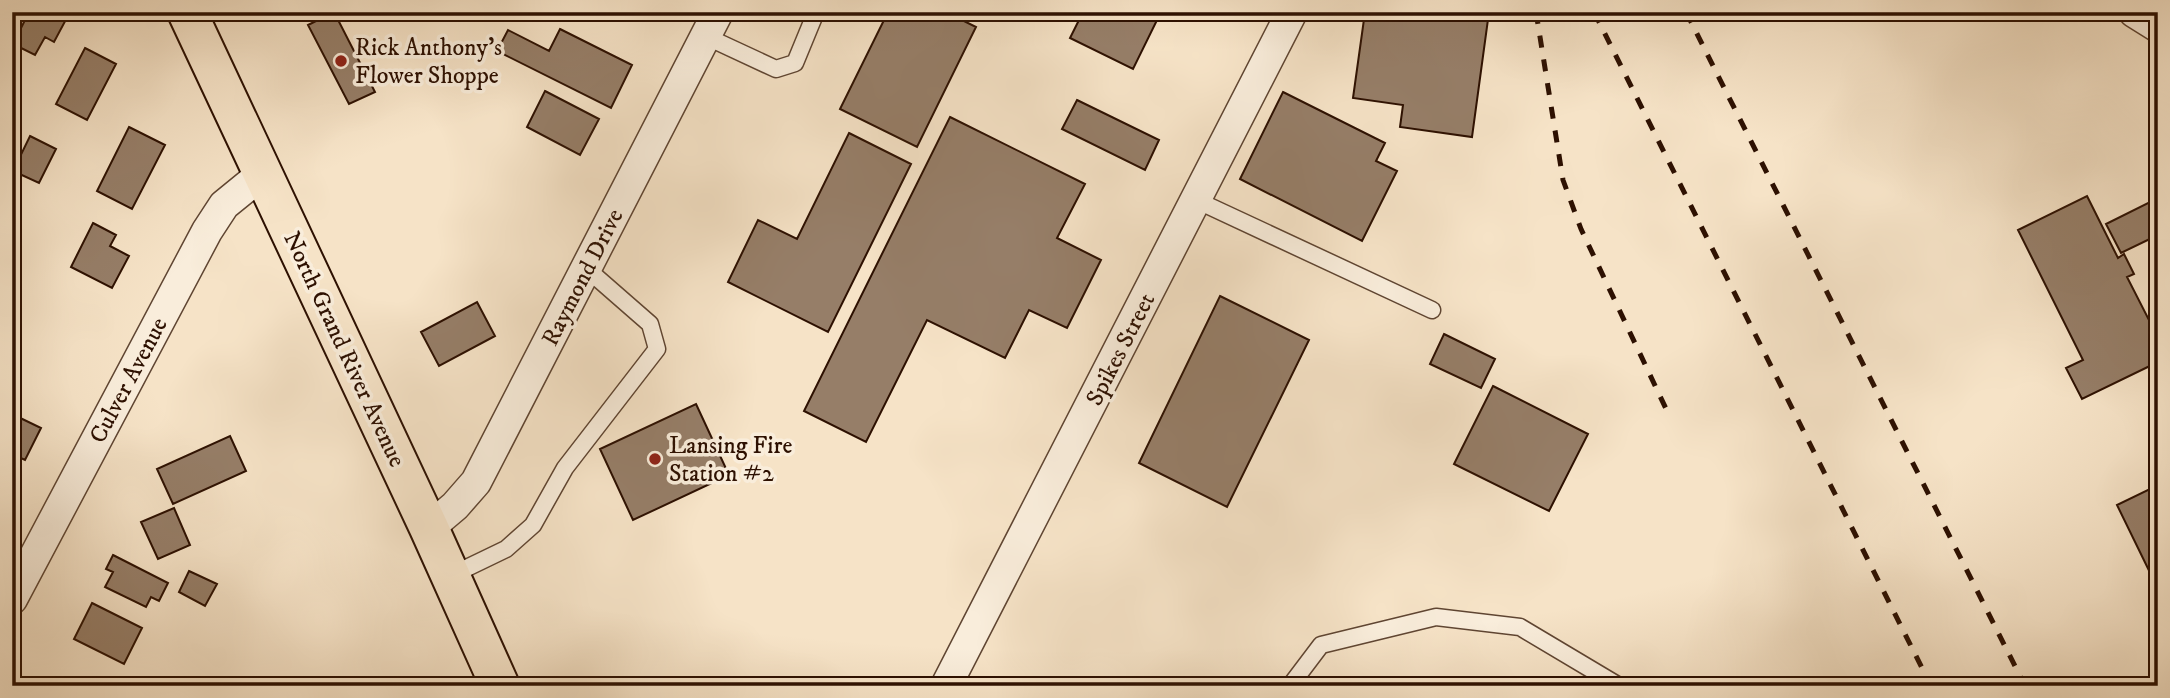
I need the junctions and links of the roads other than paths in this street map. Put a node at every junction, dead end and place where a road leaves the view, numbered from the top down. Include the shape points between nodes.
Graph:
1 (187, 12) edge
2 (816, 12) edge
3 (1292, 12) edge
4 (2134, 12) edge
5 (712, 24) edge
6 (2158, 27) edge
7 (262, 174) junction
8 (1196, 200) junction
9 (587, 269) junction
10 (1432, 310) dead end
11 (429, 528) junction
12 (450, 576) junction
13 (12, 599) edge
14 (500, 686) edge
15 (946, 686) edge
16 (1290, 686) edge
17 (1619, 686) edge

1 - 7 main road, North Grand River Avenue
2 - 5 lane via 795,63 776,69
3 - 8 street, Spikes Street
4 - 6 street
5 - 9 street, Raymond Drive
7 - 11 main road, North Grand River Avenue
7 - 13 street, Culver Avenue via 224,205 207,231
8 - 10 lane
8 - 15 street, Spikes Street
9 - 11 street, Raymond Drive via 476,482
9 - 12 lane via 650,324 657,349 565,468 533,525 506,549
11 - 12 main road, North Grand River Avenue
12 - 14 main road, North Grand River Avenue
16 - 17 lane via 1321,645 1436,617 1520,627

